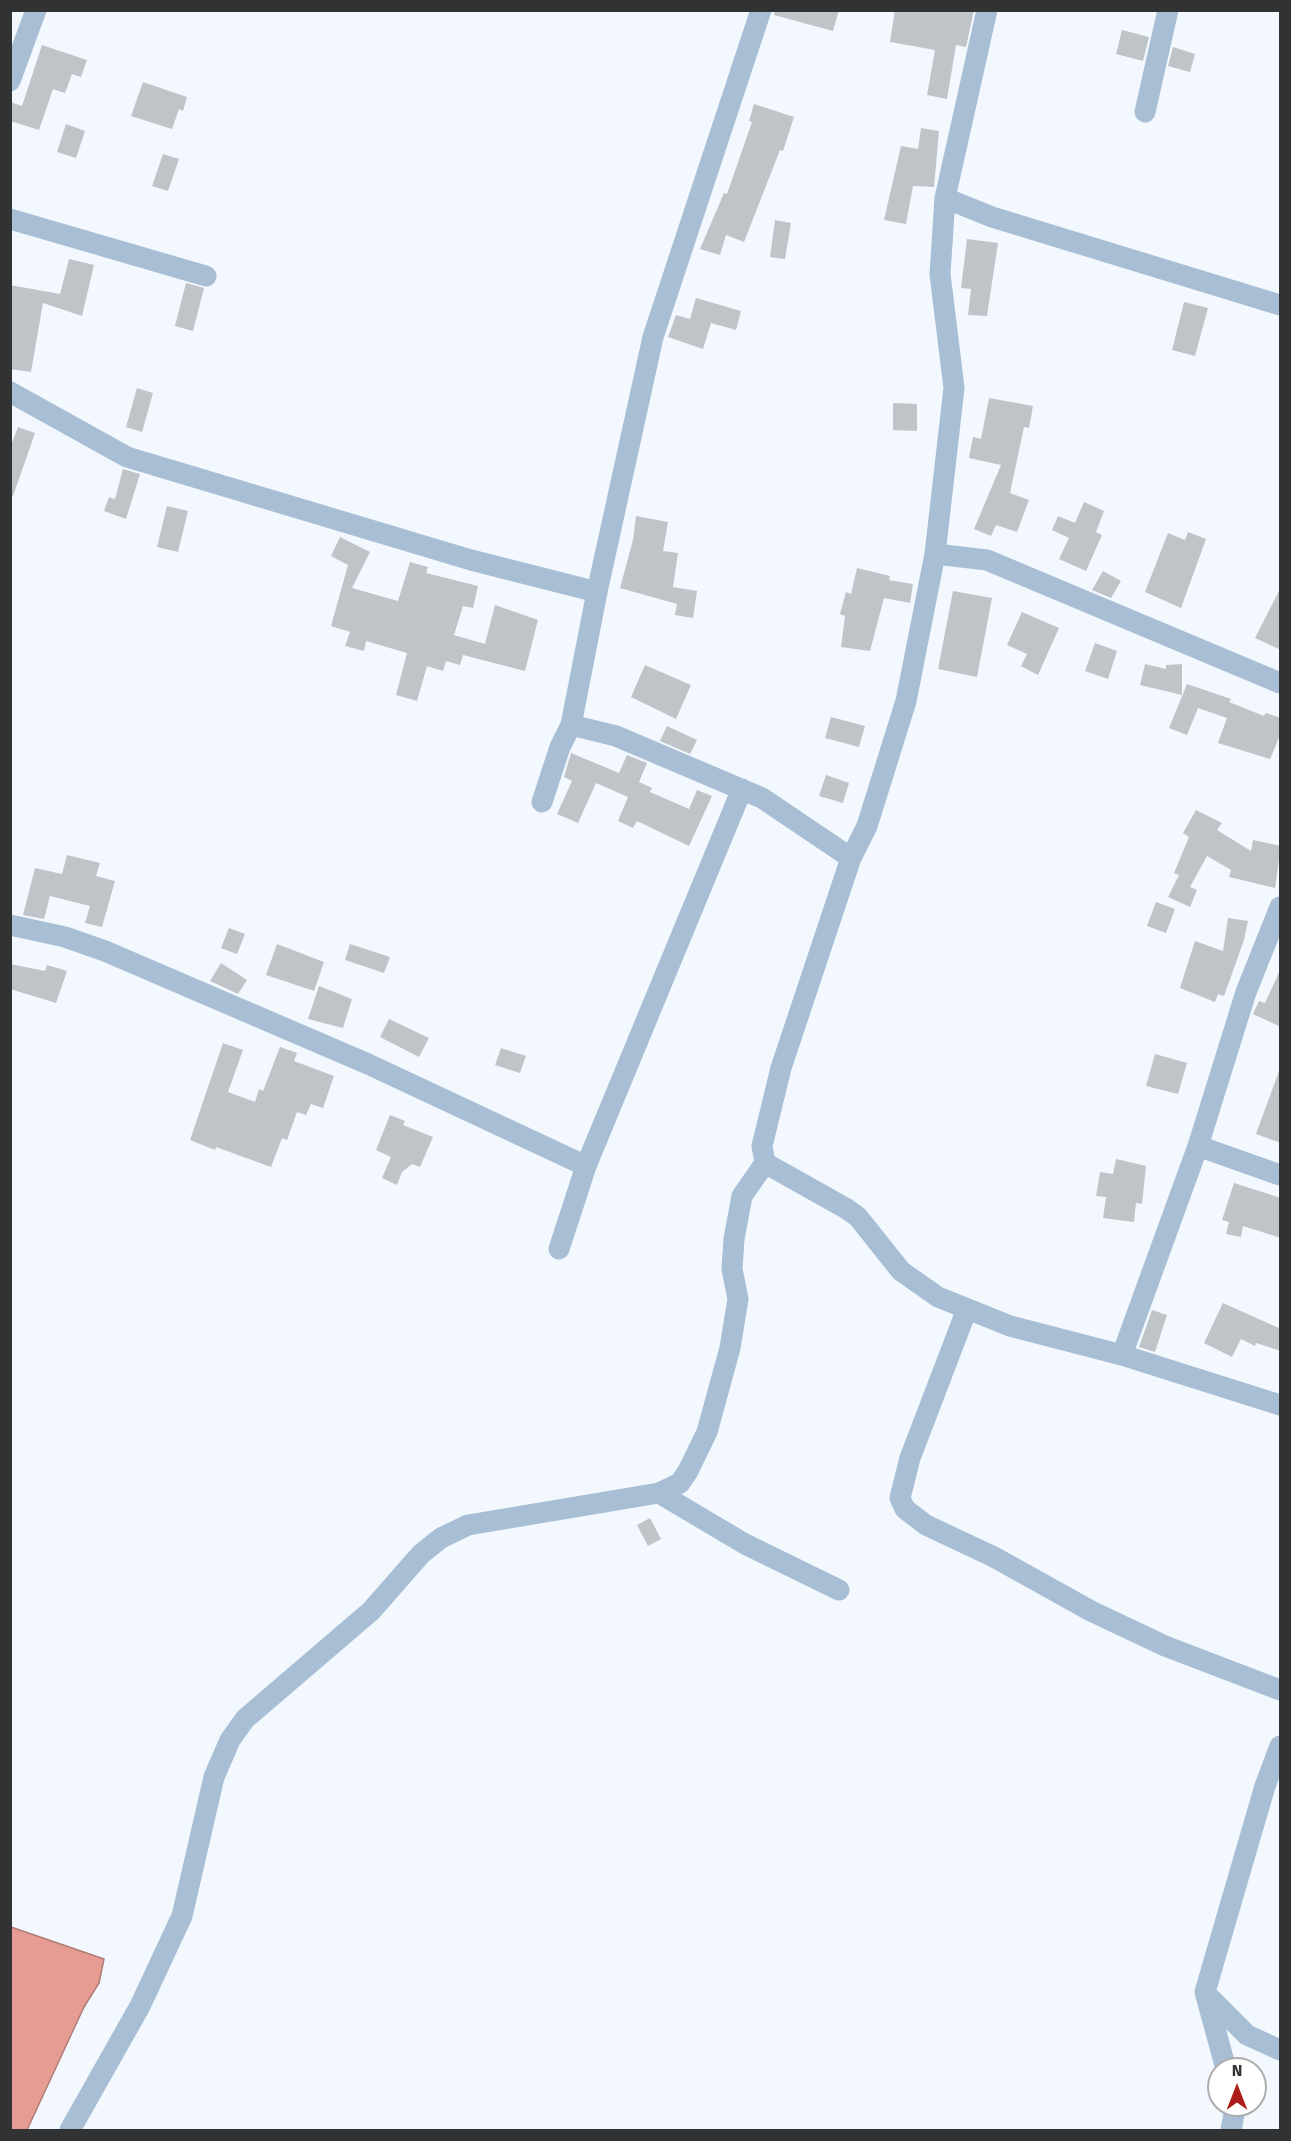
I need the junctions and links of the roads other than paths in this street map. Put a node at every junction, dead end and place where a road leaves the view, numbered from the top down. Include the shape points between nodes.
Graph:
1 (36, 10) edge
2 (761, 10) edge
3 (987, 10) edge
4 (1168, 10) edge
5 (10, 81) edge
6 (1145, 112) dead end
7 (945, 198) junction
8 (10, 219) edge
9 (206, 276) dead end
10 (1281, 305) edge
11 (10, 392) edge
12 (935, 554) junction
13 (597, 592) junction
14 (1281, 684) edge
15 (571, 724) junction
16 (742, 789) junction
17 (542, 802) dead end
18 (851, 858) junction
19 (1281, 908) edge
20 (10, 925) edge
21 (1276, 932) edge
22 (1198, 1146) junction
23 (765, 1163) junction
24 (586, 1166) junction
25 (1281, 1175) edge
26 (559, 1249) dead end
27 (967, 1309) junction
28 (1122, 1355) junction
29 (1281, 1405) edge
30 (659, 1493) junction
31 (839, 1590) dead end
32 (1281, 1690) edge
33 (1281, 1746) edge
34 (1205, 1992) junction
35 (1281, 2050) edge
36 (1223, 2057) edge
37 (70, 2130) edge

1 - 5 street
2 - 13 street via 653,337
3 - 7 street
4 - 6 street
7 - 10 street via 992,218
7 - 12 street via 940,274 954,388
8 - 9 street
11 - 13 street via 128,458 471,560
12 - 14 street via 987,560
12 - 18 street via 906,701 867,826
13 - 15 street
15 - 16 street via 616,736
15 - 17 street
16 - 18 street via 762,798
16 - 24 street
18 - 23 street via 781,1068 762,1146
19 - 21 street
20 - 24 street via 105,951 368,1064
21 - 22 street via 1246,992
22 - 25 street
22 - 28 street
23 - 27 street via 847,1209 858,1217 901,1271 938,1297
23 - 30 street via 742,1196 732,1269 738,1299 730,1348 706,1432 680,1483
24 - 26 street
27 - 28 street via 1010,1326
27 - 32 street via 910,1458 900,1498 905,1509 926,1525 994,1557 1102,1617 1165,1646
28 - 29 street
30 - 31 street via 745,1545
30 - 37 street via 468,1525 441,1538 421,1554 371,1611 245,1719 230,1740 214,1777 182,1916 140,2006
33 - 34 street via 1265,1785
34 - 35 street via 1246,2035
34 - 36 street

